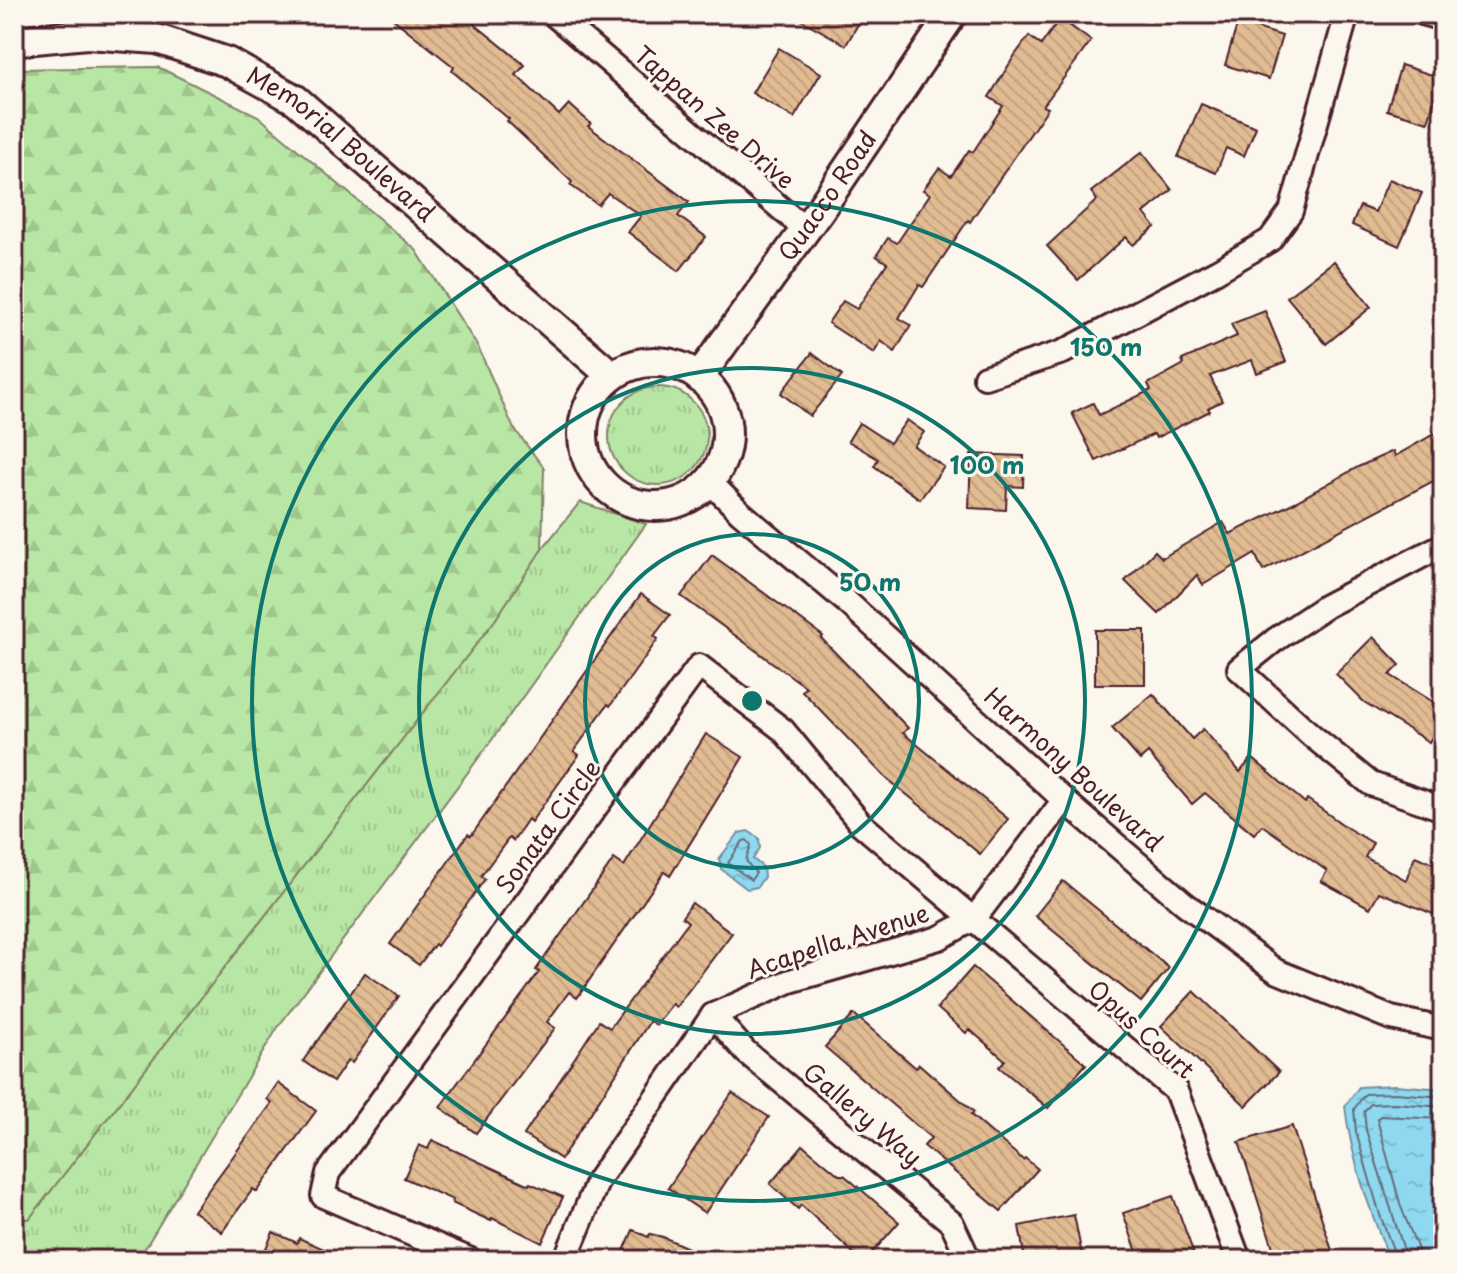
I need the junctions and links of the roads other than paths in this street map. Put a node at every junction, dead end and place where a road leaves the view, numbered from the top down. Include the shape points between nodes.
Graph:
1 (553, 14) edge
2 (952, 14) edge
3 (1347, 14) edge
4 (1425, 14) edge
5 (1443, 19) edge
6 (14, 41) edge
7 (806, 230) junction
8 (612, 376) junction
9 (699, 377) junction
10 (985, 377) dead end
11 (710, 482) junction
12 (1443, 545) edge
13 (1064, 800) junction
14 (1443, 809) edge
15 (974, 919) junction
16 (713, 1015) junction
17 (1443, 1029) edge
18 (471, 1260) edge
19 (565, 1260) edge
20 (969, 1260) edge
21 (1239, 1260) edge

1 - 7 street, Tappan Zee Drive
2 - 7 street, Quacco Road
3 - 10 street via 1291,211 1270,240 1063,352
4 - 5 street
6 - 8 street, Memorial Boulevard via 87,34 157,39 227,62 296,100
7 - 9 street, Quacco Road
8 - 9 street via 656,362
8 - 11 street via 585,415 583,439 589,463 602,483 621,498 644,506 691,497
9 - 11 street via 725,415 728,439
11 - 13 street, Harmony Boulevard
12 - 14 street via 1326,606 1239,669 1371,784
13 - 15 street, Acapella Avenue
13 - 17 street, Harmony Boulevard via 1185,904 1276,971 1391,1018
15 - 16 street, Acapella Avenue via 939,938 790,981
15 - 18 street, Sonata Circle via 861,824 783,730 699,666 328,1173 323,1196
15 - 21 street, Opus Court via 1176,1091
16 - 19 street via 598,1180
16 - 20 street, Gallery Way via 746,1052 952,1223

